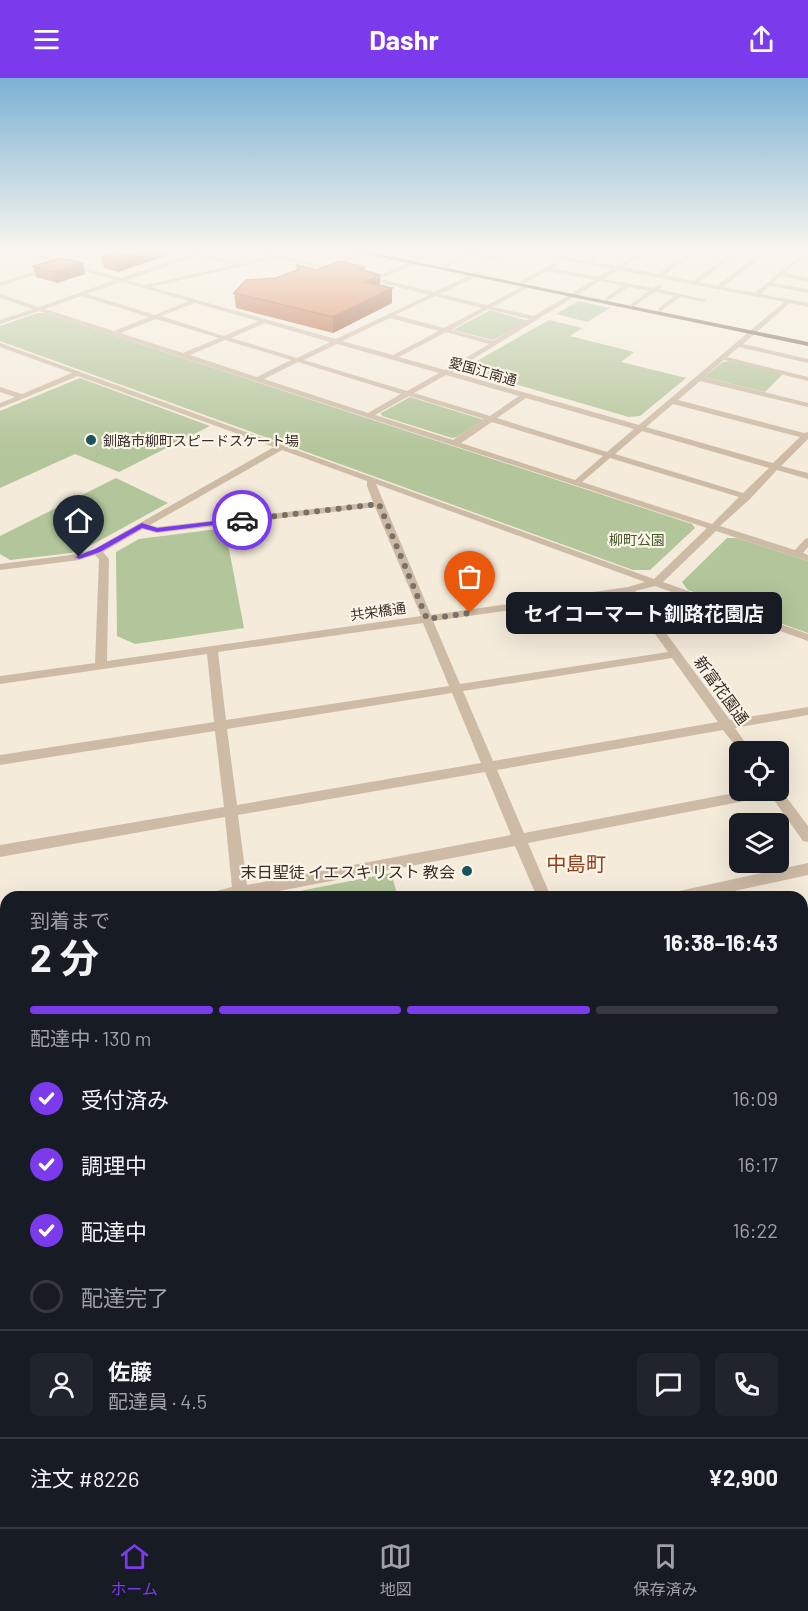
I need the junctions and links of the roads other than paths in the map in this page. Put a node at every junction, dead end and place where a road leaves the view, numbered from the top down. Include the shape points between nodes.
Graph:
1 (15, 317) edge
2 (66, 317) edge
3 (155, 317) joint
4 (250, 317) edge
5 (389, 317) edge
6 (393, 317) edge
7 (403, 317) edge
8 (471, 317) edge
9 (527, 317) edge
10 (540, 317) edge
11 (683, 317) edge
12 (690, 317) edge
13 (771, 317) edge
14 (400, 318) junction
15 (536, 319) junction
16 (265, 321) junction
17 (0, 322) edge
18 (445, 330) junction
19 (754, 331) junction
20 (114, 333) junction
21 (224, 338) junction
22 (336, 342) junction
23 (808, 342) edge
24 (494, 343) junction
25 (346, 344) junction
26 (0, 345) edge
27 (738, 345) junction
28 (184, 355) junction
29 (393, 358) junction
30 (722, 358) junction
31 (298, 360) junction
32 (808, 361) edge
33 (309, 363) junction
34 (79, 373) junction
35 (445, 373) junction
36 (698, 378) junction
37 (258, 379) junction
38 (808, 379) edge
39 (269, 383) junction
40 (0, 389) edge
41 (408, 393) junction
42 (526, 395) junction
43 (22, 397) junction
44 (672, 401) junction
45 (808, 405) edge
46 (0, 406) edge
47 (369, 415) junction
48 (491, 419) junction
49 (640, 428) junction
50 (807, 435) edge
51 (455, 443) junction
52 (281, 447) junction
53 (609, 454) junction
54 (776, 467) junction
55 (808, 476) edge
56 (372, 480) junction
57 (576, 483) junction
58 (747, 496) junction
59 (379, 504) junction
60 (142, 525) junction
61 (715, 528) junction
62 (808, 541) edge
63 (97, 551) junction
64 (797, 554) junction
65 (808, 558) edge
66 (0, 567) edge
67 (654, 583) junction
68 (629, 590) junction
69 (427, 619) junction
70 (808, 638) edge
71 (212, 651) junction
72 (675, 654) junction
73 (101, 666) junction
74 (0, 680) edge
75 (456, 687) junction
76 (808, 711) edge
77 (220, 725) junction
78 (726, 725) junction
79 (738, 741) edge
80 (0, 760) edge
81 (489, 767) junction
82 (729, 800) edge
83 (781, 801) edge
84 (231, 810) junction
85 (808, 837) edge
86 (520, 839) junction
87 (0, 851) edge
88 (808, 869) edge
89 (241, 891) edge
90 (256, 891) edge
91 (542, 891) edge
92 (707, 891) edge

1 - 17 street
2 - 20 street
3 - 20 street
3 - 21 street
4 - 16 street, 愛国江南通
5 - 22 street
6 - 14 street
7 - 14 street
8 - 18 street
9 - 15 street
10 - 15 street
11 - 19 main road
12 - 19 main road
13 - 19 street
14 - 18 street
14 - 25 street
15 - 24 street
16 - 21 street
16 - 22 street, 愛国江南通
18 - 24 street
18 - 29 street
19 - 23 main road
19 - 27 street
20 - 28 street
21 - 28 street
21 - 31 street
22 - 25 street, 愛国江南通
22 - 31 street
24 - 35 street
25 - 29 street, 愛国江南通
25 - 33 street
26 - 34 street
27 - 30 street
27 - 32 street
28 - 37 street
29 - 35 street, 愛国江南通
30 - 36 street
30 - 38 street
31 - 33 street
31 - 37 street
33 - 39 street
33 - 41 street
34 - 43 street
34 - 52 street
35 - 41 street
35 - 42 street, 愛国江南通
36 - 44 street
36 - 45 street
37 - 39 street
39 - 47 street
40 - 43 street
41 - 47 street
41 - 48 street
42 - 48 street
42 - 49 street, 愛国江南通
43 - 46 street
44 - 49 street
44 - 50 street
47 - 51 street
48 - 51 street
48 - 53 street
49 - 53 street
49 - 54 street, 愛国江南通
50 - 54 street, 共栄橋通
51 - 57 street
52 - 56 street
52 - 60 street
53 - 57 street
53 - 58 street
54 - 55 street, 愛国江南通
54 - 58 street, 共栄橋通
56 - 59 street
56 - 67 street
57 - 61 street
58 - 61 street, 共栄橋通
59 - 60 street via 157,530
59 - 69 street
60 - 63 street
61 - 64 street
61 - 67 street, 共栄橋通
62 - 64 street
63 - 66 street
63 - 73 street via 104,559
64 - 65 street
67 - 68 street, 共栄橋通
67 - 70 street
68 - 69 street, 共栄橋通
68 - 72 street, 新富花園通
69 - 71 street, 共栄橋通
69 - 75 street
71 - 73 street, 共栄橋通
71 - 77 street
72 - 75 street
72 - 78 street, 新富花園通
73 - 74 street, 共栄橋通
75 - 77 street
75 - 81 street
76 - 78 street
77 - 80 street
77 - 84 street
78 - 79 street, 新富花園通
78 - 81 street
81 - 84 street
81 - 86 street
82 - 86 street
83 - 85 street
84 - 87 street
84 - 89 street
86 - 90 street
86 - 91 street
88 - 92 street

